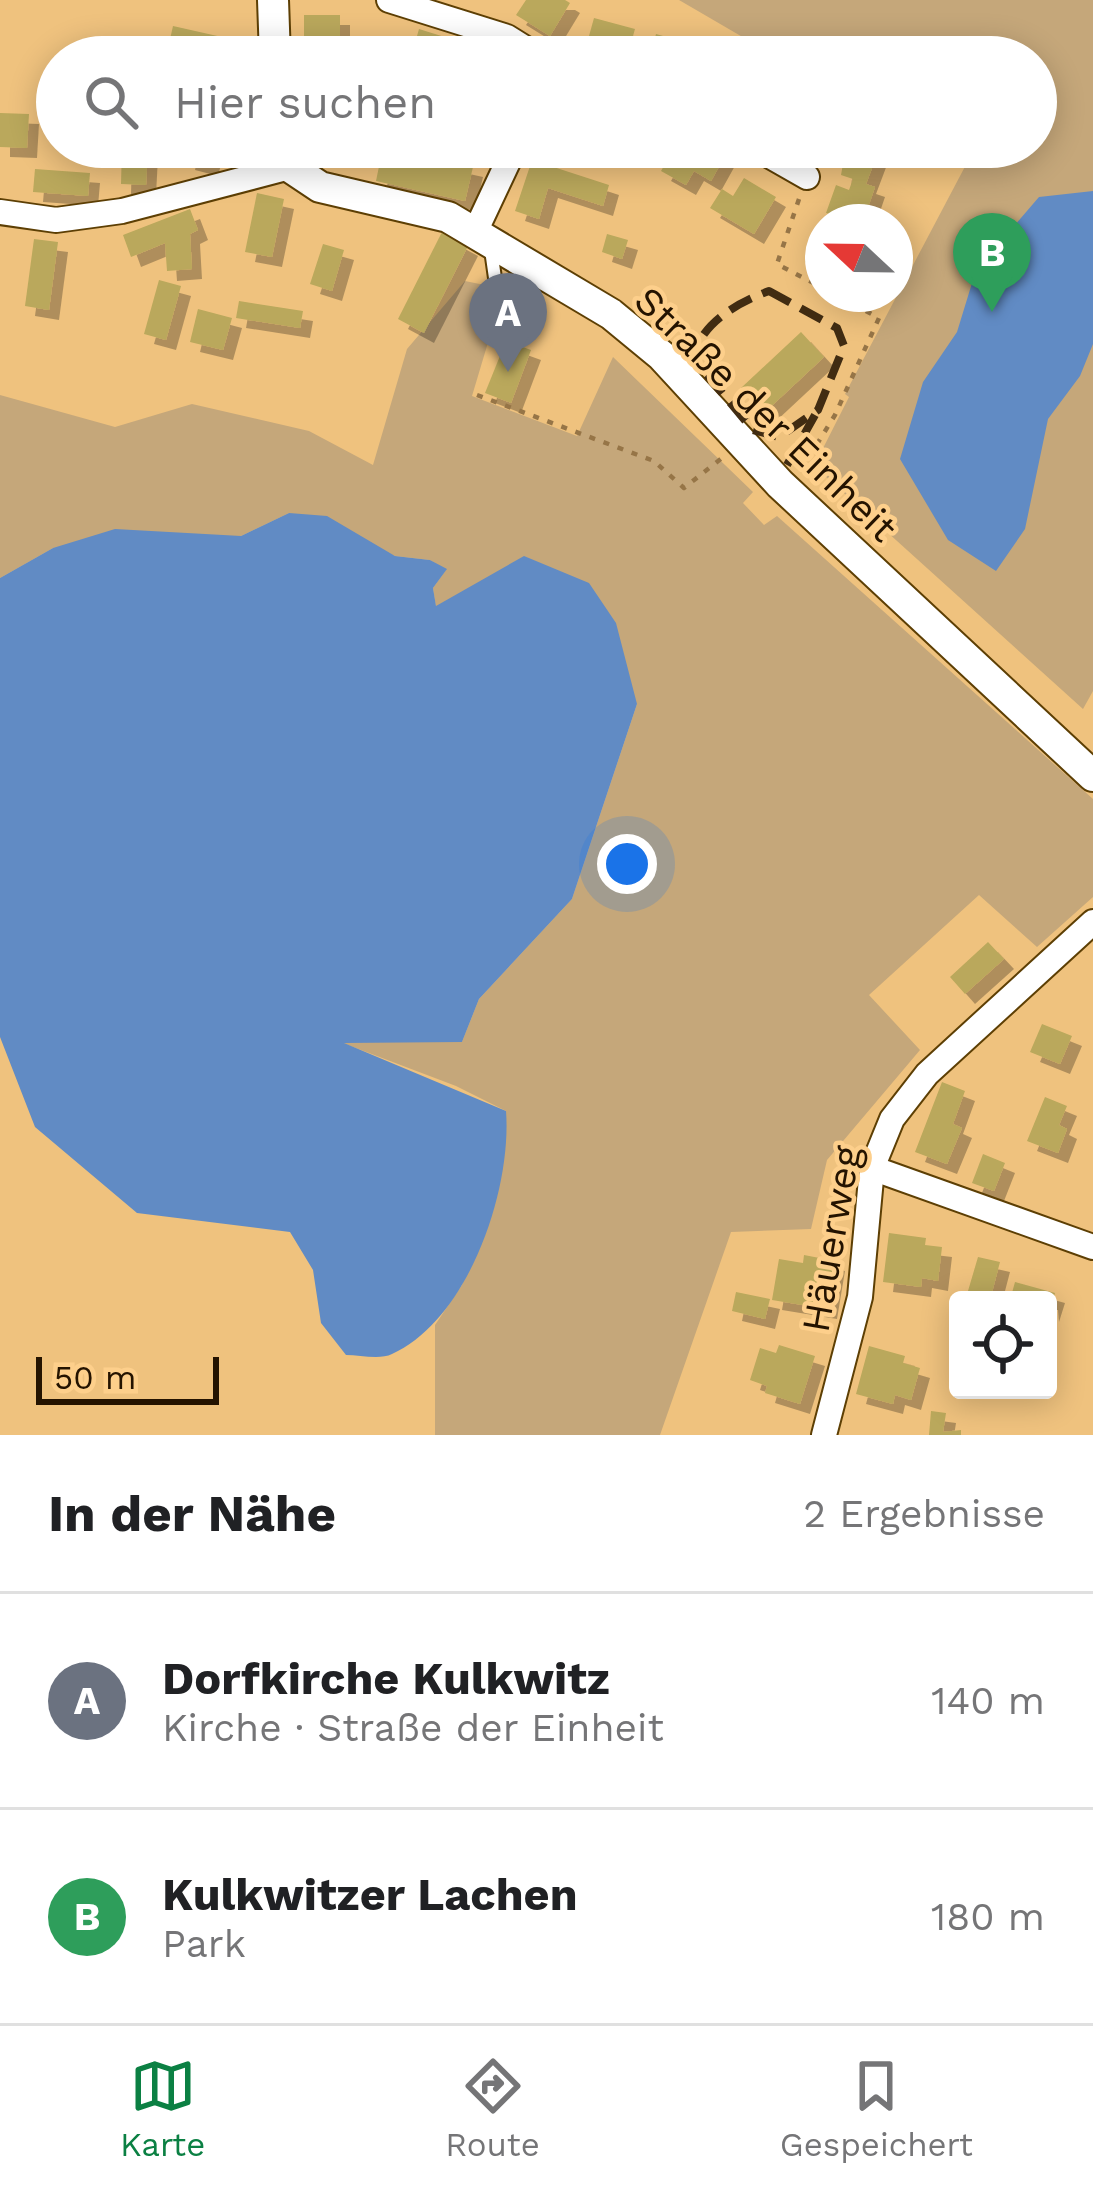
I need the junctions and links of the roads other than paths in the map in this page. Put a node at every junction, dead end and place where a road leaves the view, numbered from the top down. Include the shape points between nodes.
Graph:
1 (273, 0) edge
2 (389, 0) edge
3 (274, 36) edge
4 (504, 36) edge
5 (254, 168) edge
6 (299, 168) edge
7 (507, 168) edge
8 (791, 168) edge
9 (807, 177) road end
10 (0, 212) edge
11 (483, 233) junction
12 (491, 304) dead end
13 (1093, 776) edge
14 (1093, 922) edge
15 (872, 1168) junction
16 (1093, 1247) edge
17 (824, 1435) edge

1 - 3 street
2 - 4 street
5 - 10 street via 122,212 56,220
6 - 11 street, Straße der Einheit via 320,187
7 - 11 street
8 - 9 street
11 - 12 lane via 496,285
11 - 13 street, Straße der Einheit via 645,342 788,492
14 - 15 street, Häuerweg via 927,1074 892,1119
15 - 16 street
15 - 17 street, Häuerweg via 860,1297

